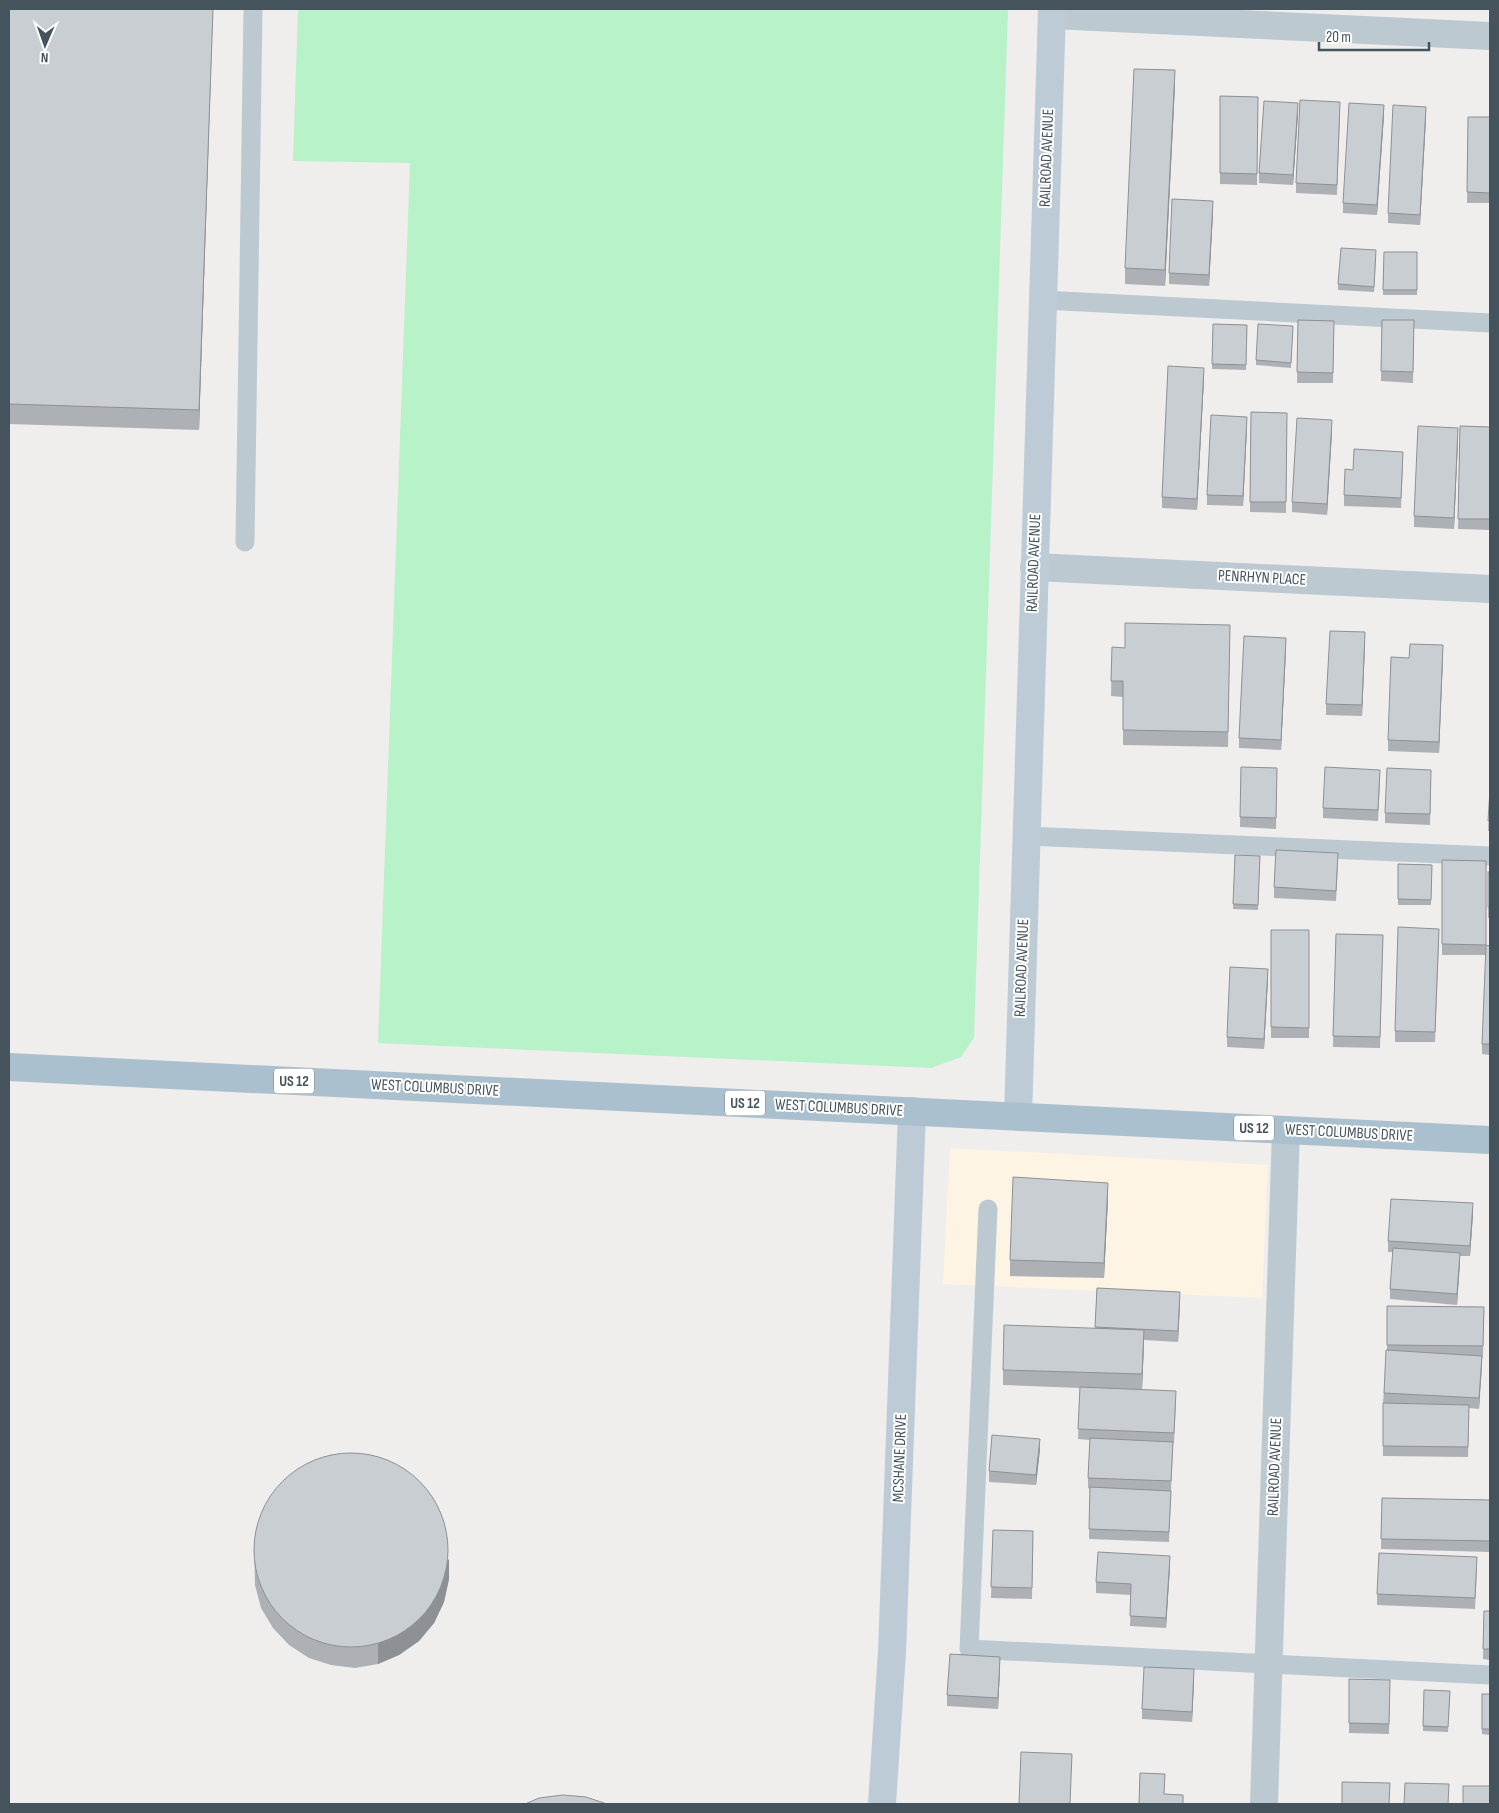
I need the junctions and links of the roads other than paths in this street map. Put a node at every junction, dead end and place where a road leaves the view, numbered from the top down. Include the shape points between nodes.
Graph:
1 (253, 9) edge
2 (1052, 12) edge
3 (1490, 36) edge
4 (1043, 300) junction
5 (1490, 322) edge
6 (245, 542) dead end
7 (1034, 567) junction
8 (1490, 589) edge
9 (1026, 836) junction
10 (1490, 856) edge
11 (9, 1067) edge
12 (912, 1111) junction
13 (1018, 1117) junction
14 (1286, 1130) junction
15 (1490, 1140) edge
16 (988, 1209) dead end
17 (1269, 1664) junction
18 (1490, 1674) edge
19 (882, 1804) edge
20 (1264, 1804) edge

1 - 6 lane
2 - 3 street
2 - 4 street, RAILROAD AVENUE
4 - 5 lane
4 - 7 street, RAILROAD AVENUE
7 - 8 street, PENRHYN PLACE
7 - 9 street, RAILROAD AVENUE
9 - 10 lane
9 - 13 street, RAILROAD AVENUE
11 - 12 main road, WEST COLUMBUS DRIVE / US 12
12 - 13 main road, WEST COLUMBUS DRIVE / US 12
12 - 19 street, MCSHANE DRIVE via 892,1642
13 - 14 main road, WEST COLUMBUS DRIVE / US 12
14 - 15 main road, WEST COLUMBUS DRIVE / US 12
14 - 17 street, RAILROAD AVENUE
16 - 17 lane via 969,1649
17 - 18 lane
17 - 20 street, RAILROAD AVENUE

